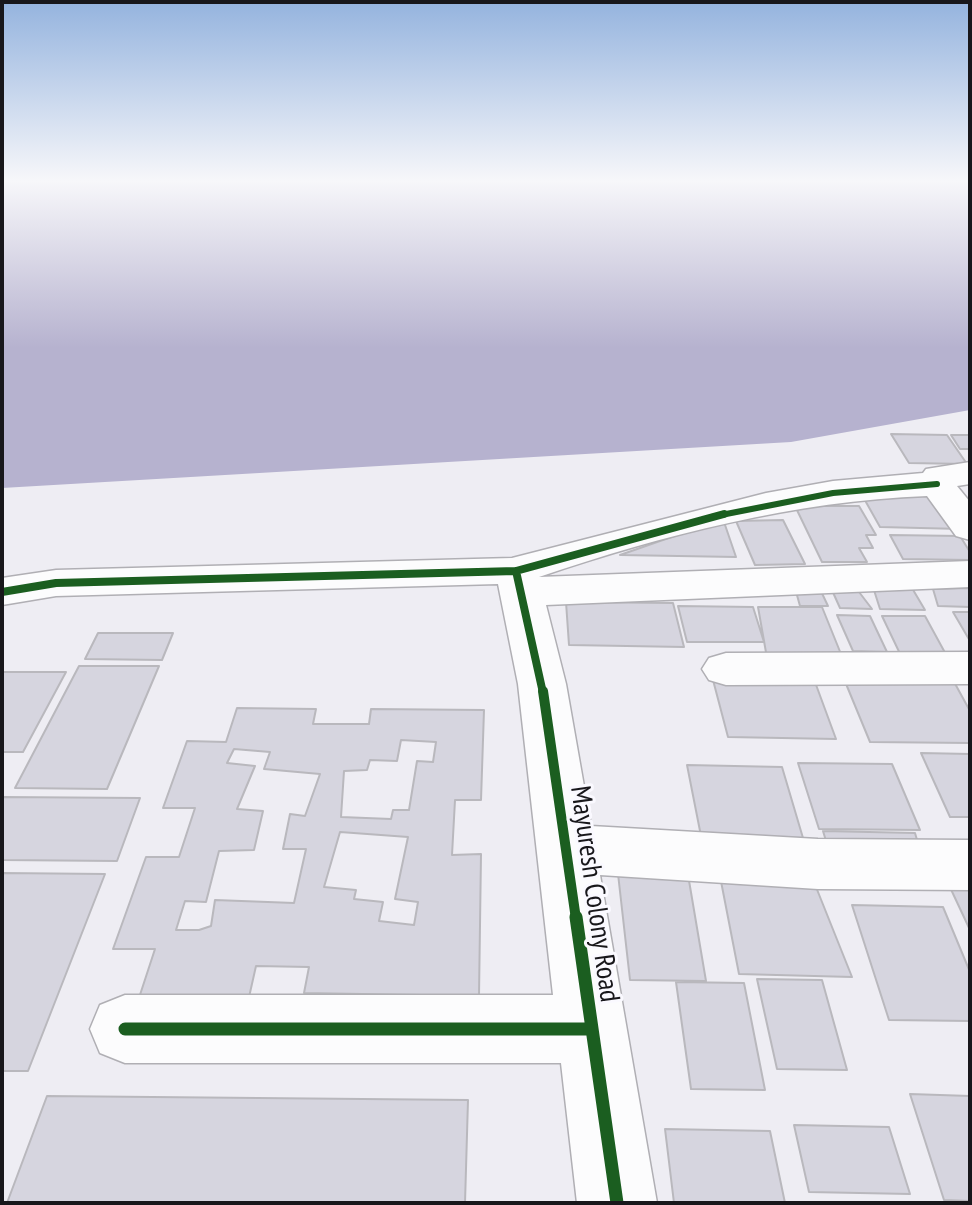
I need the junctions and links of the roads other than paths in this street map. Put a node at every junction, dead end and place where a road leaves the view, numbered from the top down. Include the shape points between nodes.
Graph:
1 (954, 478) edge
2 (970, 528) edge
3 (970, 574) edge
4 (518, 582) junction
5 (2, 592) edge
6 (970, 668) edge
7 (726, 669) dead end
8 (566, 849) junction
9 (970, 865) edge
10 (125, 1029) dead end
11 (592, 1029) junction
12 (617, 1203) edge

1 - 2 street
1 - 4 street via 819,492 659,530 559,556
3 - 4 street
4 - 5 street via 56,583
4 - 8 street, Mayuresh Colony Road via 542,684
6 - 7 street
8 - 9 street via 818,864
8 - 11 street, Mayuresh Colony Road
10 - 11 street
11 - 12 street, Mayuresh Colony Road

